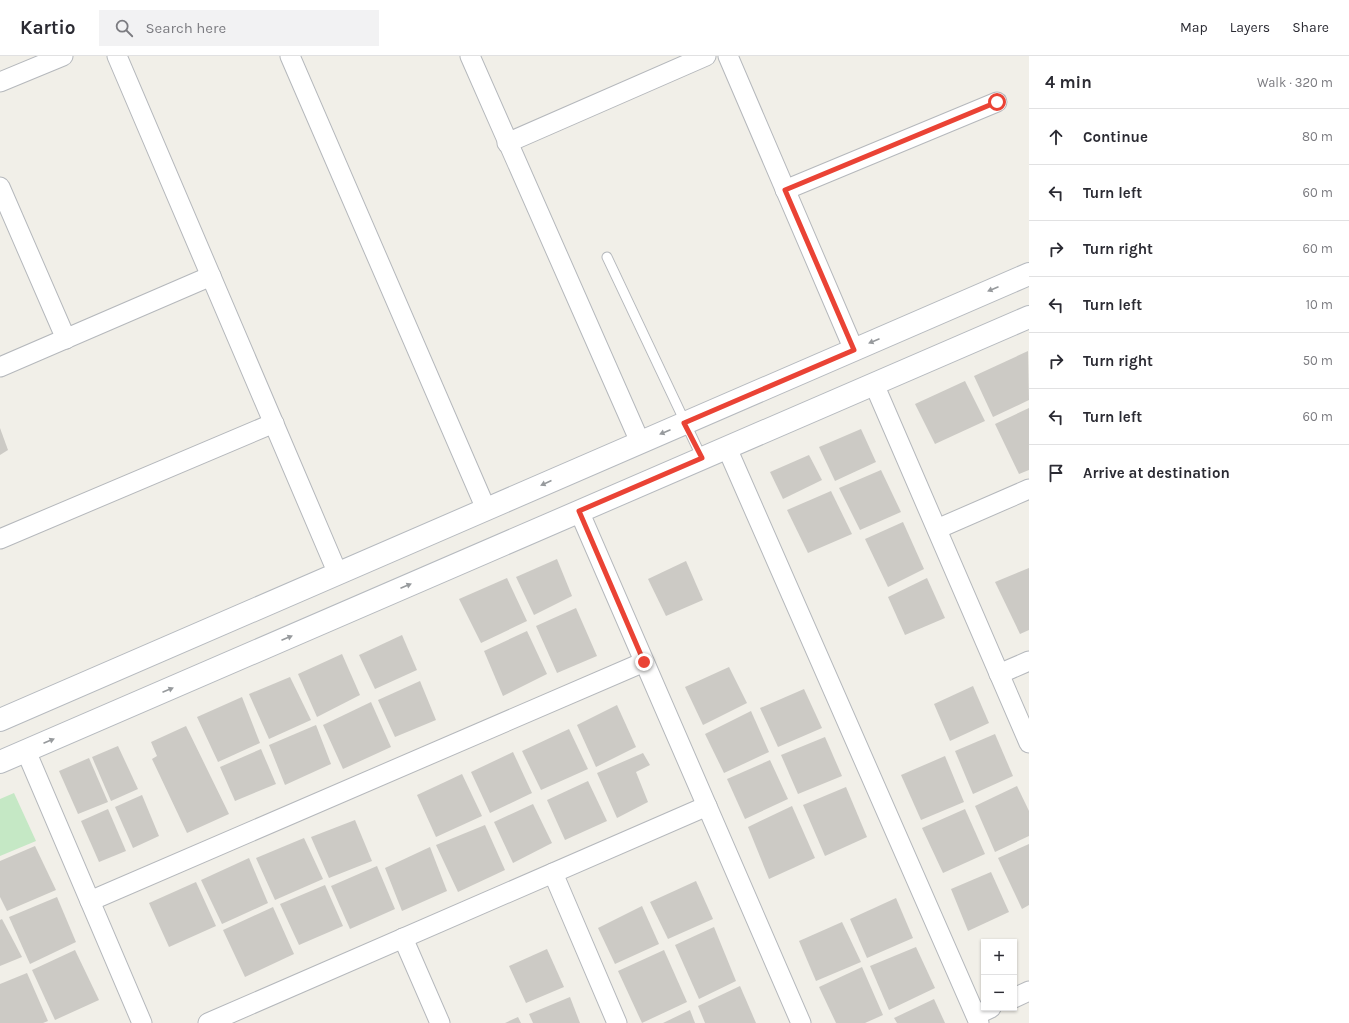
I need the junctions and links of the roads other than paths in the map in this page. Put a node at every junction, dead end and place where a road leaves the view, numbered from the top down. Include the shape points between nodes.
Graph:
1 (63, 56) edge
2 (117, 56) edge
3 (290, 56) edge
4 (470, 56) edge
5 (706, 56) edge
6 (728, 56) edge
7 (0, 82) edge
8 (997, 102) dead end
9 (507, 143) junction
10 (0, 187) edge
11 (785, 190) junction
12 (607, 257) dead end
13 (1029, 274) edge
14 (211, 276) junction
15 (1029, 317) edge
16 (66, 339) junction
17 (854, 350) junction
18 (0, 367) edge
19 (874, 384) junction
20 (274, 423) junction
21 (684, 423) junction
22 (640, 442) junction
23 (727, 448) junction
24 (702, 458) junction
25 (1029, 489) edge
26 (486, 510) junction
27 (579, 511) junction
28 (937, 529) junction
29 (0, 539) edge
30 (338, 574) junction
31 (1029, 661) edge
32 (644, 662) junction
33 (999, 674) junction
34 (0, 720) edge
35 (1029, 743) edge
36 (26, 751) junction
37 (0, 762) edge
38 (707, 806) junction
39 (553, 873) junction
40 (90, 901) junction
41 (403, 938) junction
42 (1029, 991) edge
43 (1017, 997) edge
44 (982, 1015) edge
45 (142, 1023) edge
46 (208, 1023) edge
47 (440, 1023) edge
48 (617, 1023) edge
49 (801, 1023) edge

1 - 7 street
2 - 14 street
3 - 26 street
4 - 9 street
5 - 9 street
6 - 11 street
8 - 11 street
9 - 22 street
10 - 16 street
11 - 17 street
12 - 21 lane
13 -> 17 main road
14 - 16 street
14 - 20 street
15 - 19 main road
16 - 18 street
17 - 21 main road
19 - 23 main road
19 - 28 street
20 - 29 street
20 - 30 street
21 -> 22 main road
21 - 24 lane
22 -> 26 main road
23 - 24 main road
23 - 44 street
24 - 27 main road
25 - 28 street
26 - 30 main road
27 - 32 street
36 -> 27 main road
28 - 33 street
30 - 34 main road
31 - 33 street
32 - 38 street
32 - 40 street
33 - 35 street
36 - 37 main road
36 - 40 street
38 - 39 street
38 - 49 street
39 - 41 street
39 - 48 street
40 - 45 street
41 - 46 street
41 - 47 street
42 - 43 street

